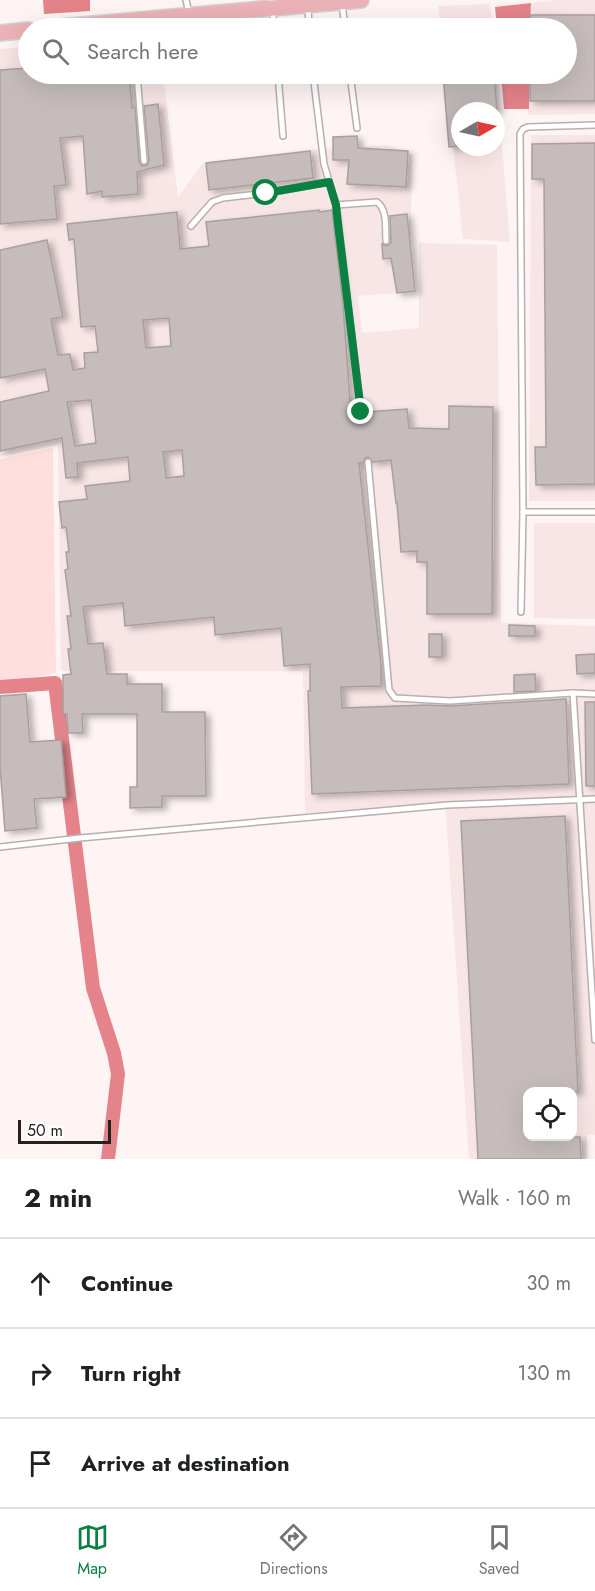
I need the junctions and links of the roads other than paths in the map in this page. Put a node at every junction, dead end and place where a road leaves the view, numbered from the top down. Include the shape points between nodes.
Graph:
1 (186, 0) edge
2 (361, 0) edge
3 (342, 1) edge
4 (272, 4) edge
5 (307, 5) junction
6 (189, 16) junction
7 (177, 18) edge
8 (308, 18) edge
9 (344, 18) edge
10 (18, 31) edge
11 (0, 33) edge
12 (139, 84) edge
13 (279, 84) edge
14 (314, 84) edge
15 (351, 84) edge
16 (595, 126) edge
17 (357, 128) dead end
18 (283, 136) dead end
19 (144, 162) dead end
20 (329, 182) junction
21 (336, 205) junction
22 (191, 226) dead end
23 (386, 241) dead end
24 (361, 412) dead end
25 (368, 462) dead end
26 (523, 512) junction
27 (595, 512) edge
28 (521, 612) dead end
29 (573, 693) junction
30 (595, 694) edge
31 (595, 799) edge
32 (580, 800) junction
33 (0, 847) edge
34 (595, 1040) edge

1 - 6 lane
2 - 3 main road
3 - 5 main road
3 - 9 lane
4 - 5 main road
4 - 6 main road
5 - 8 lane
6 - 7 main road
10 - 11 main road
12 - 19 lane
13 - 18 lane
14 - 20 lane
15 - 17 lane
16 - 26 lane via 528,127 520,134
20 - 21 lane
20 - 22 lane via 223,198 212,202
21 - 23 lane via 377,202 384,212
21 - 24 lane
25 - 29 lane via 391,695 450,701
26 - 27 lane
26 - 28 lane
29 - 30 lane
29 - 32 lane
31 - 32 lane
32 - 33 lane via 447,805
32 - 34 lane

